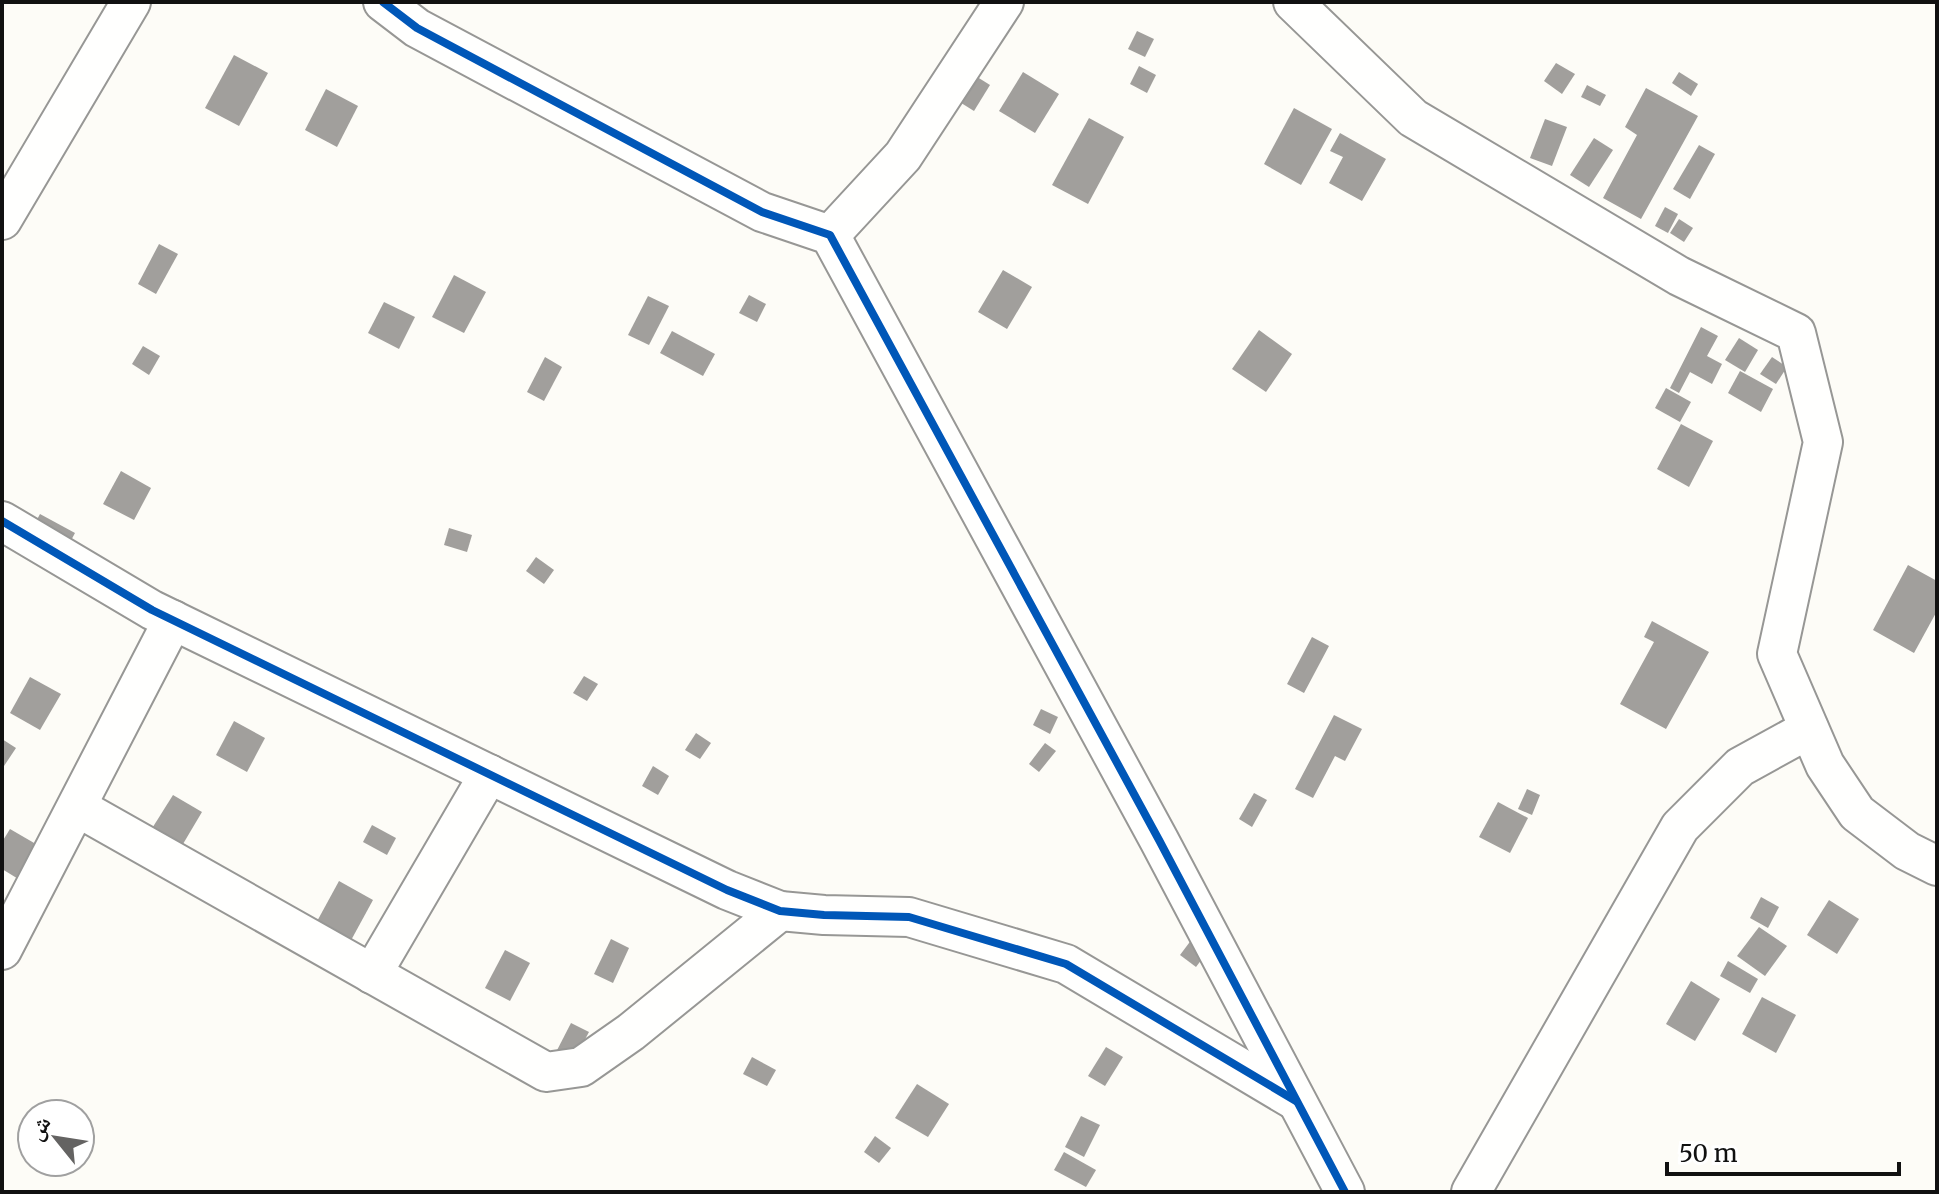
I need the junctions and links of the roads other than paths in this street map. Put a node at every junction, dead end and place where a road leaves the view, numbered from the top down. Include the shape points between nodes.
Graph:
1 (131, 2) edge
2 (383, 2) edge
3 (1004, 2) edge
4 (1293, 2) edge
5 (2, 220) edge
6 (830, 235) junction
7 (2, 521) edge
8 (173, 620) junction
9 (1809, 729) junction
10 (489, 774) junction
11 (77, 807) junction
12 (1937, 866) edge
13 (780, 911) junction
14 (2, 950) edge
15 (372, 974) junction
16 (1296, 1101) junction
17 (1345, 1192) edge
18 (1471, 1192) edge

1 - 5 street
2 - 6 street via 417,28 762,212
3 - 6 street via 903,156
4 - 9 street via 1413,118 1679,276 1796,333 1823,442 1777,654
6 - 16 street
7 - 8 street
8 - 10 street
8 - 11 street
9 - 12 street via 1857,813 1907,851
9 - 18 street via 1740,767 1680,827
10 - 13 street
10 - 15 street
11 - 14 street
11 - 15 street
13 - 15 street via 581,1067 546,1072
13 - 16 street via 909,917 1066,964
16 - 17 street

